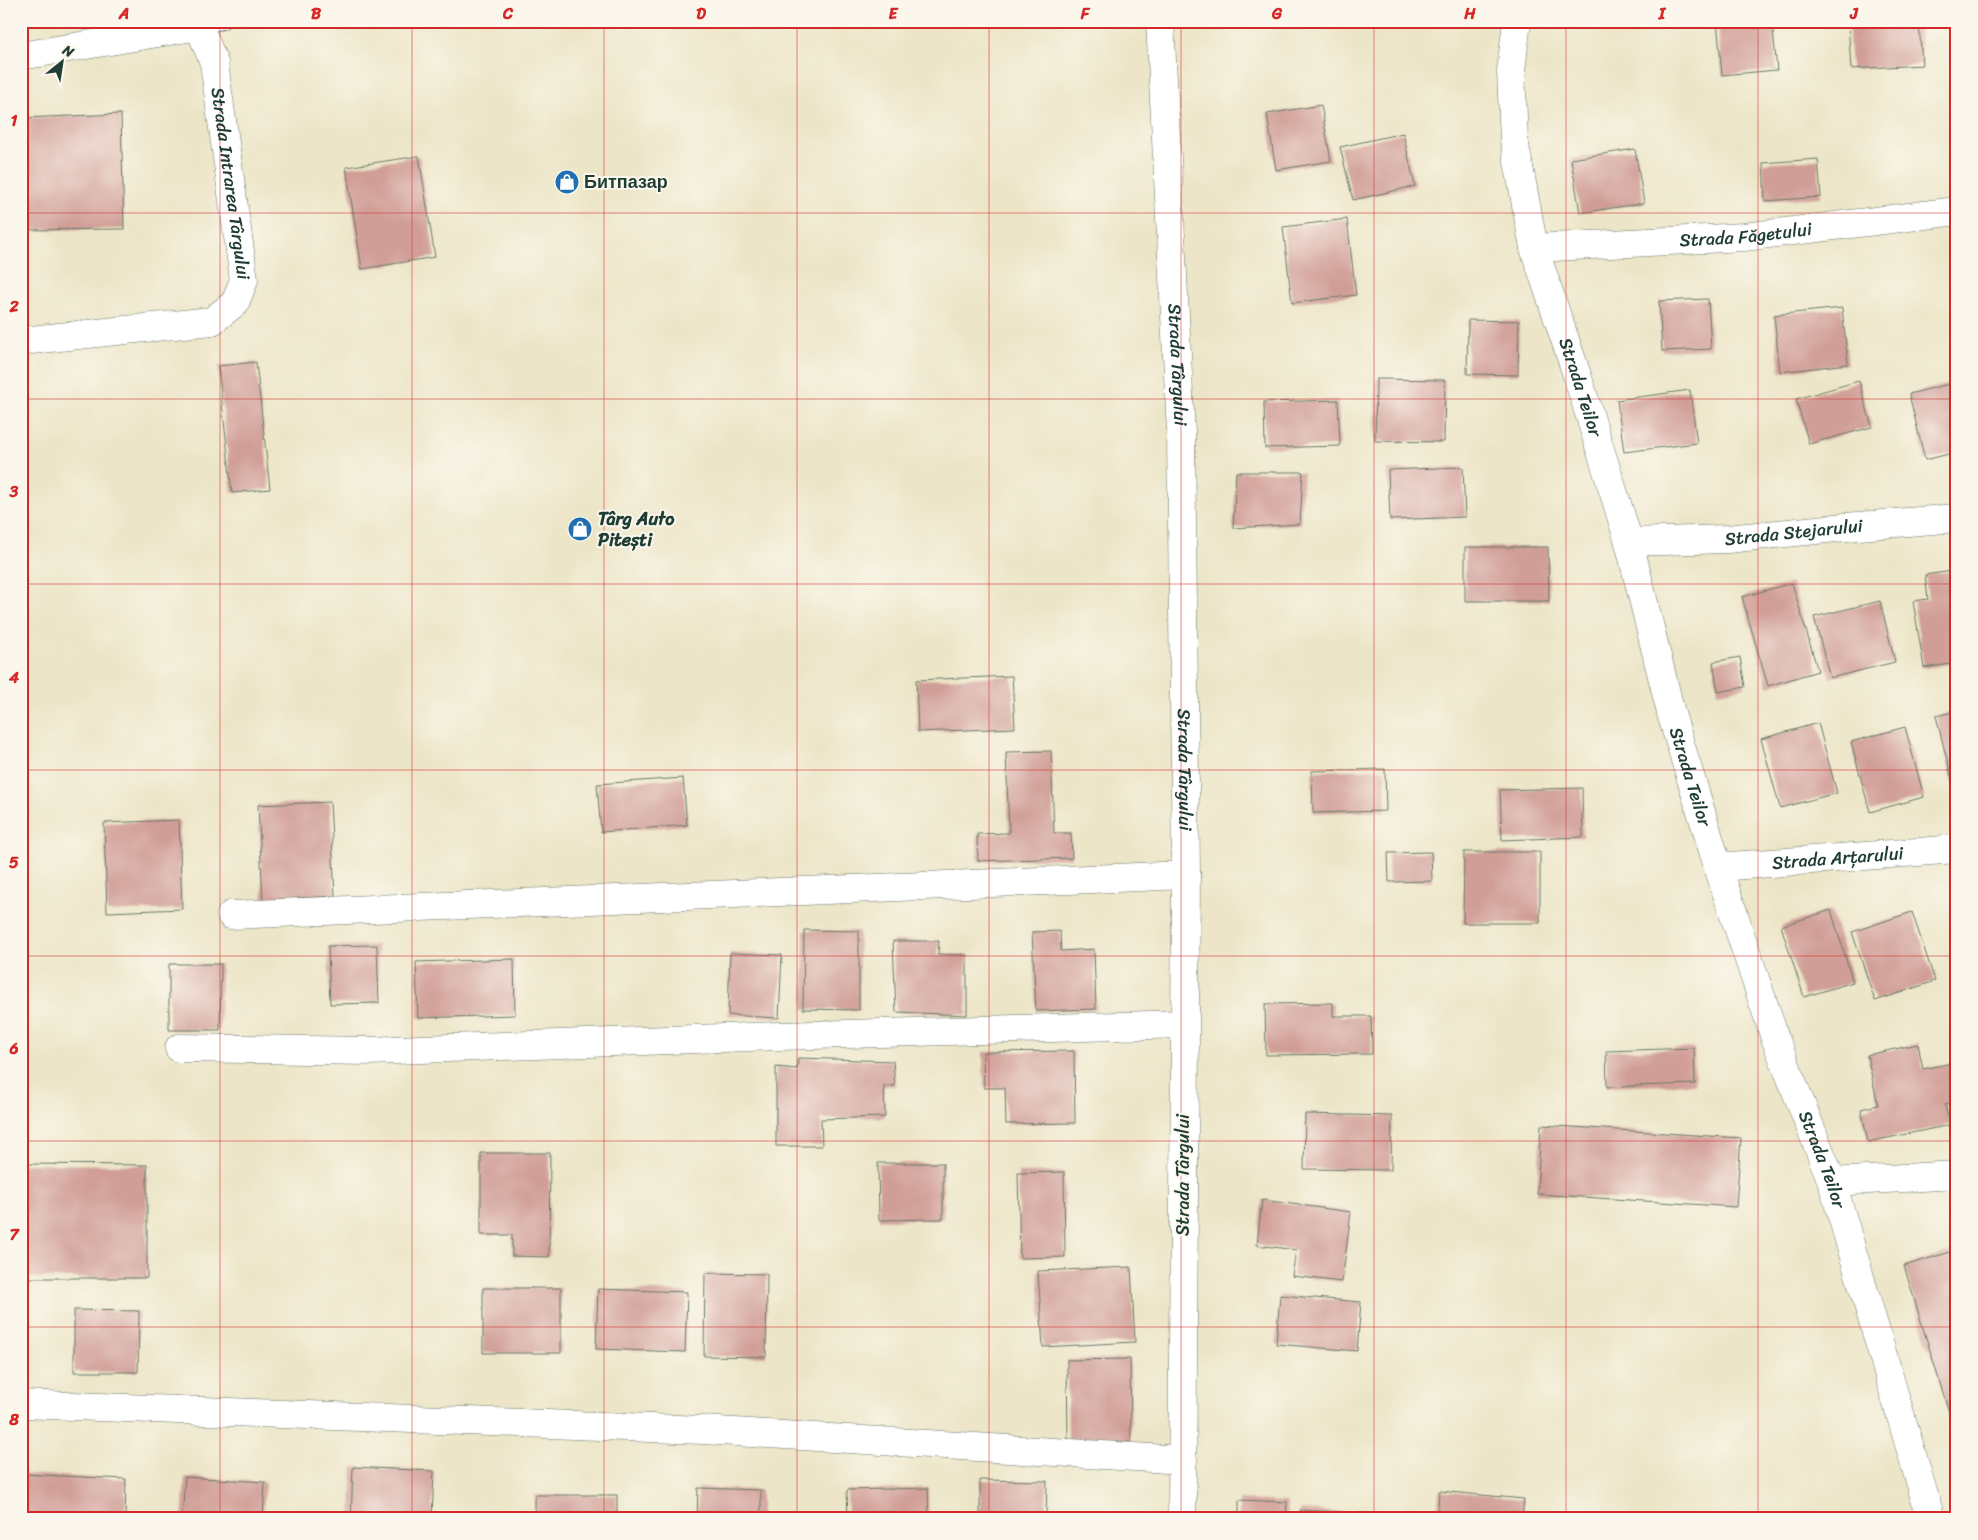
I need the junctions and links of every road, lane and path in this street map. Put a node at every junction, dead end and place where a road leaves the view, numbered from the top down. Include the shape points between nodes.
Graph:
1 (1160, 21) edge
2 (1517, 21) edge
3 (211, 23) edge
4 (21, 56) edge
5 (1957, 211) edge
6 (1534, 248) junction
7 (21, 341) edge
8 (1957, 518) edge
9 (1629, 542) junction
10 (1957, 850) edge
11 (1718, 867) junction
12 (1186, 875) junction
13 (231, 915) dead end
14 (1184, 1024) junction
15 (178, 1048) dead end
16 (1957, 1175) edge
17 (1832, 1182) junction
18 (21, 1404) edge
19 (1183, 1460) junction
20 (1182, 1519) edge
21 (1931, 1519) edge

1 - 12 street, Strada Târgului via 1181,432
2 - 6 street, Strada Teilor via 1511,71 1514,140
3 - 4 street, Strada Intrarea Târgului
3 - 7 street, Strada Intrarea Târgului via 244,280 236,303 212,320
5 - 6 street, Strada Făgetului via 1744,237
6 - 9 street, Strada Teilor
8 - 9 street, Strada Stejarului via 1727,539
9 - 11 street, Strada Teilor via 1672,717
10 - 11 street, Strada Arțarului
11 - 17 street, Strada Teilor via 1775,1038
12 - 13 street
12 - 14 street, Strada Târgului
14 - 15 street via 368,1052
14 - 19 street, Strada Târgului
16 - 17 street
17 - 21 street, Strada Teilor
18 - 19 street via 703,1430
19 - 20 street, Strada Târgului

